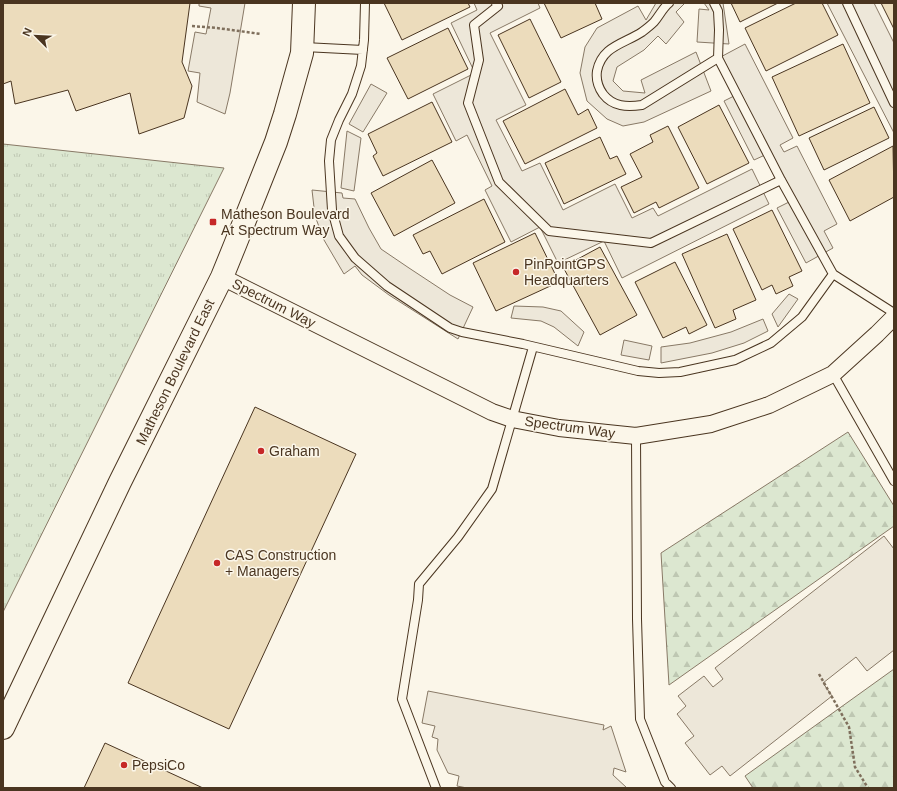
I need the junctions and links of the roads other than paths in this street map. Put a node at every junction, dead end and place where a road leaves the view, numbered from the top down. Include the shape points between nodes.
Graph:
1 (304, 3) edge
2 (365, 3) edge
3 (496, 3) edge
4 (669, 3) edge
5 (714, 3) edge
6 (847, 3) edge
7 (302, 47) junction
8 (363, 50) junction
9 (718, 58) junction
10 (894, 103) edge
11 (781, 180) junction
12 (833, 274) junction
13 (222, 277) junction
14 (894, 313) edge
15 (894, 317) edge
16 (533, 347) junction
17 (833, 374) junction
18 (512, 419) junction
19 (636, 436) junction
20 (894, 481) edge
21 (3, 728) edge
22 (436, 788) edge
23 (671, 788) edge

1 - 7 street, Matheson Boulevard East
2 - 8 lane
3 - 11 lane via 498,6 474,25 479,60 468,103 499,182 549,231 651,243
4 - 9 lane via 641,33 610,49 603,56 598,64 598,84 608,100 629,107 642,105
5 - 9 lane via 718,11
6 - 10 lane
7 - 8 lane
7 - 13 street, Matheson Boulevard East via 286,114
8 - 16 lane via 352,94 331,140 329,161 332,210 340,236 355,258 387,286 450,328
9 - 11 lane
11 - 12 lane
12 - 14 lane
12 - 16 lane via 802,317 771,343 735,360 659,374
13 - 18 street, Spectrum Way via 492,412
13 - 21 street, Matheson Boulevard East via 120,482
15 - 17 street, Spectrum Way
16 - 18 lane
17 - 19 street, Spectrum Way via 769,405 718,422
17 - 20 lane
18 - 19 street, Spectrum Way via 559,428
18 - 22 lane via 492,488 458,537 419,584 402,699
19 - 23 lane via 640,719 665,782

